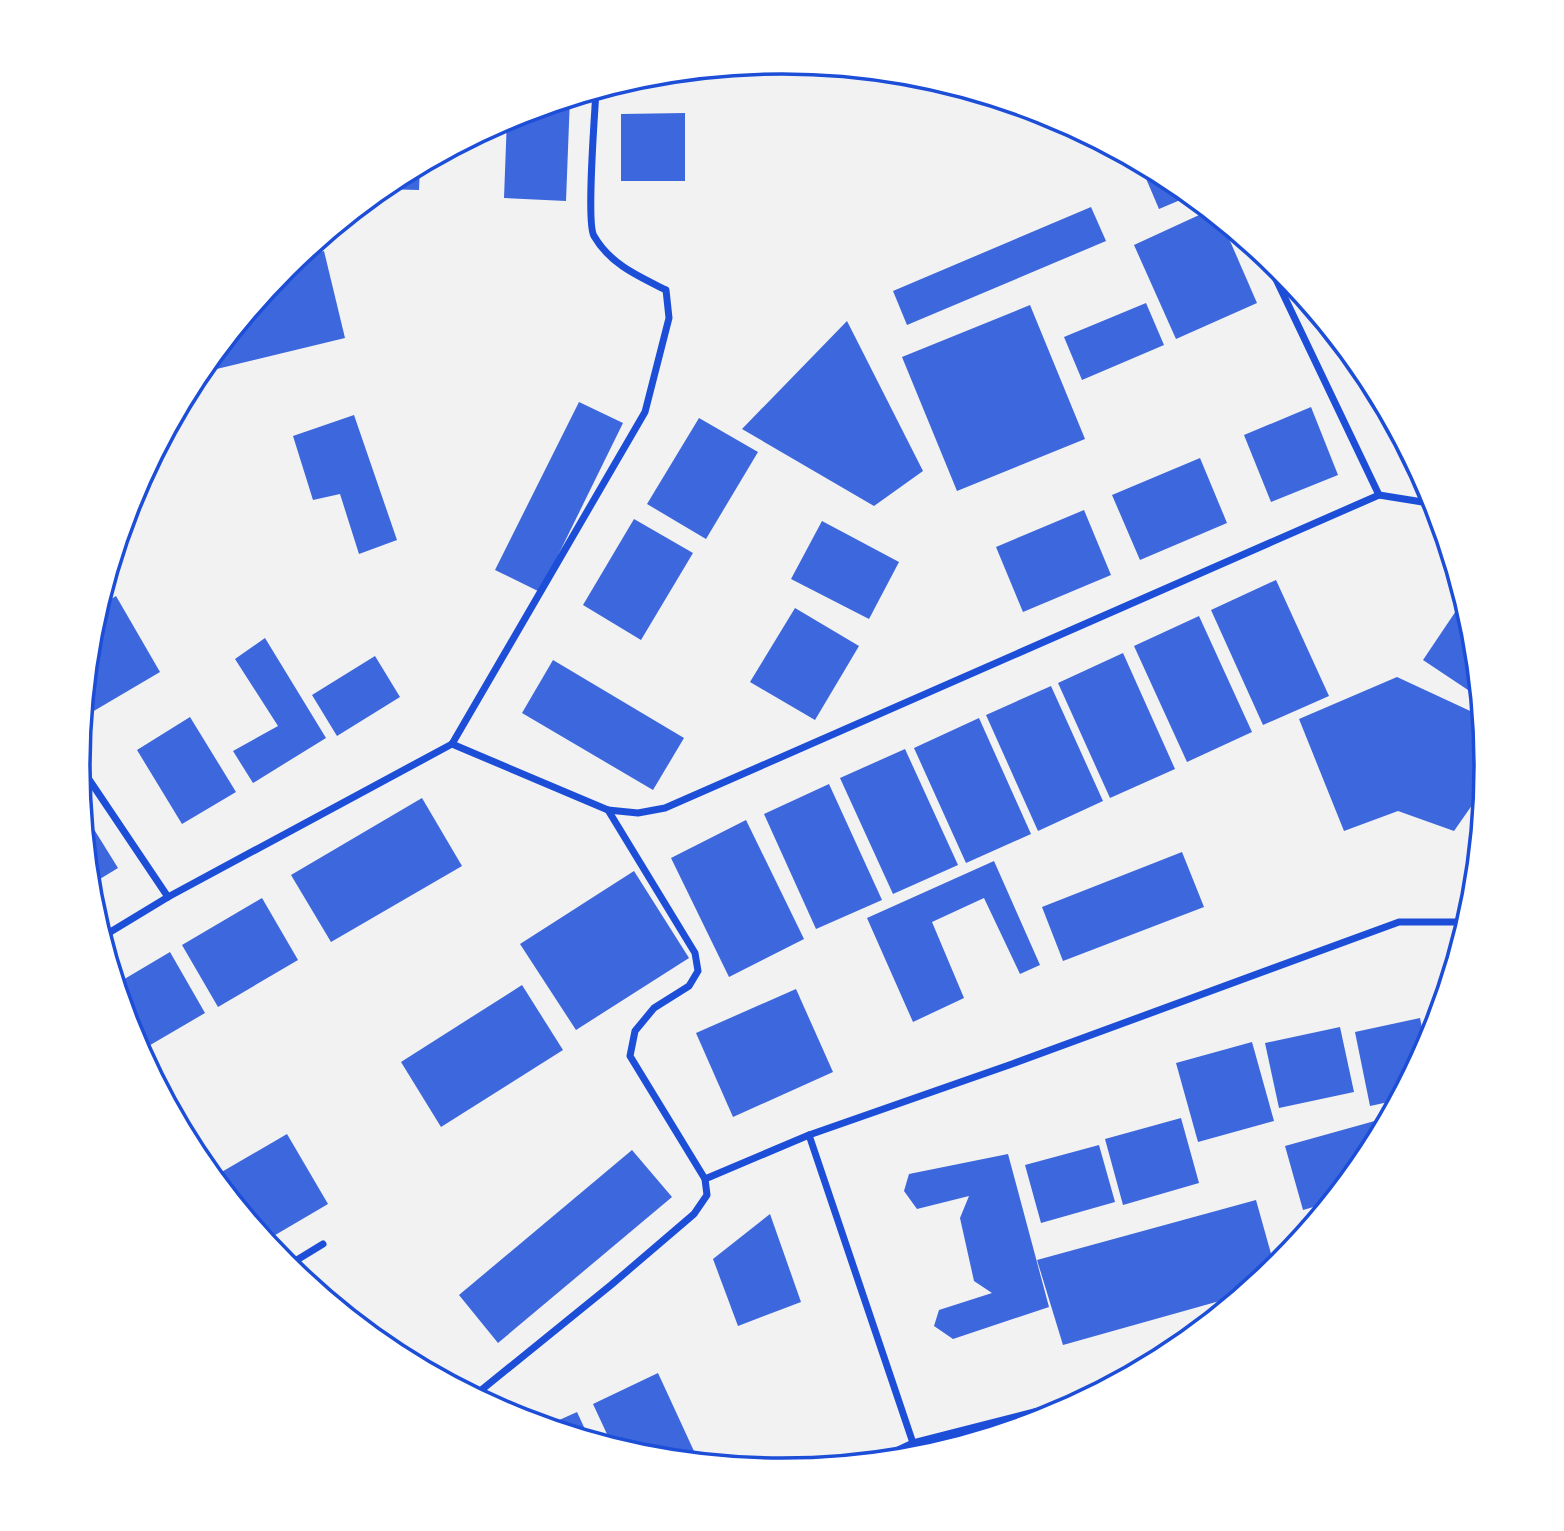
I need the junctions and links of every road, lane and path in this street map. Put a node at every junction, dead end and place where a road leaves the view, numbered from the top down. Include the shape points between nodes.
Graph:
1 (596, 99) edge
2 (1278, 284) edge
3 (1379, 495) junction
4 (1421, 502) edge
5 (452, 744) junction
6 (90, 781) edge
7 (608, 810) junction
8 (168, 897) junction
9 (1456, 922) edge
10 (111, 932) edge
11 (809, 1135) junction
12 (705, 1179) junction
13 (323, 1244) dead end
14 (298, 1259) edge
15 (483, 1389) edge
16 (1016, 1417) edge
17 (912, 1443) junction
18 (906, 1446) edge

1 - 5 street via 592,233 616,264 666,290 669,318 645,412
2 - 3 street
3 - 4 street
3 - 7 street via 665,808 638,813
5 - 7 street
5 - 8 street
6 - 8 street
7 - 12 street via 695,953 698,971 689,986 654,1008 635,1031 630,1056
8 - 10 street
9 - 11 street via 1399,922
11 - 12 street
11 - 17 street
12 - 15 street via 707,1195 694,1214
13 - 14 street
16 - 17 street
17 - 18 street

